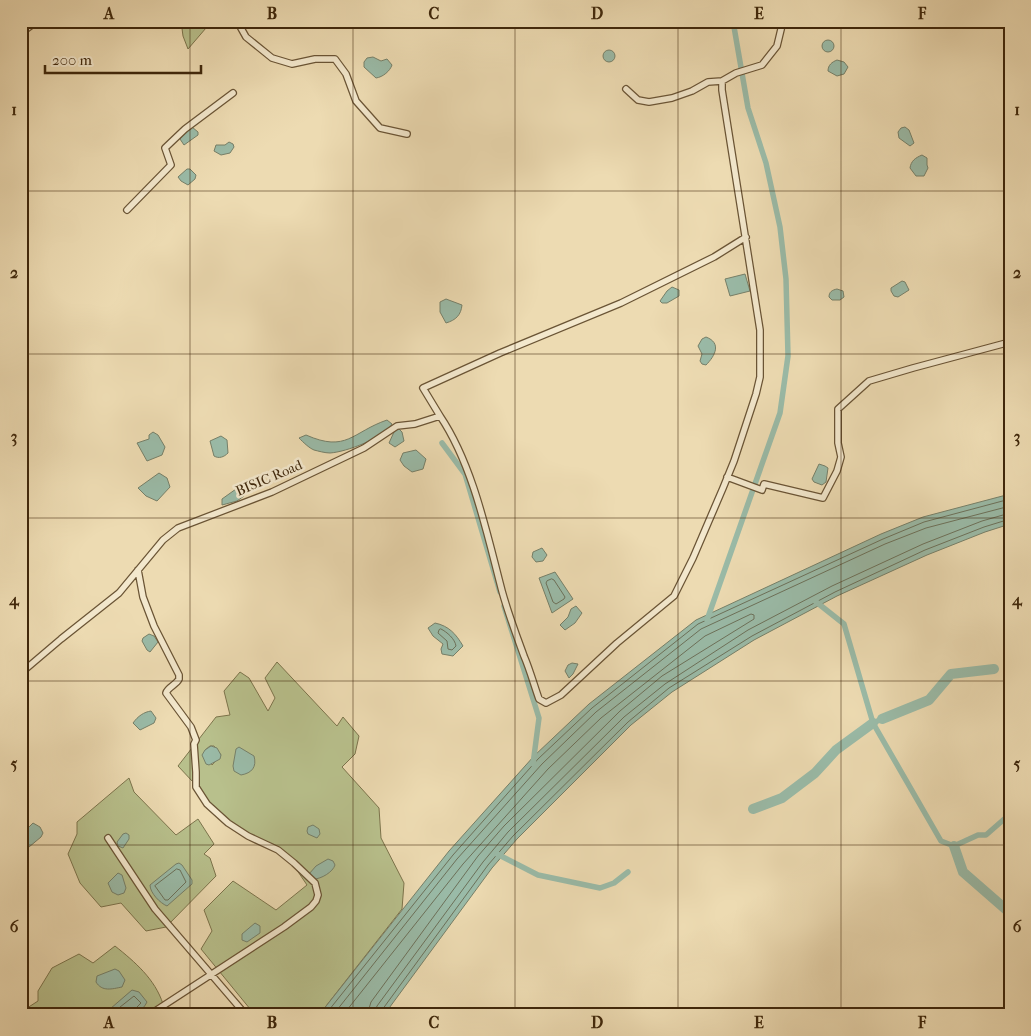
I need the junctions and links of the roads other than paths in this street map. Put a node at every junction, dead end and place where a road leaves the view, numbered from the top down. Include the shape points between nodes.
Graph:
1 (37, 21) edge
2 (237, 21) edge
3 (783, 21) edge
4 (21, 33) edge
5 (722, 82) junction
6 (626, 89) dead end
7 (233, 93) dead end
8 (407, 134) dead end
9 (127, 210) dead end
10 (746, 237) junction
11 (1010, 342) edge
12 (440, 416) junction
13 (727, 477) junction
14 (138, 570) junction
15 (21, 673) edge
16 (108, 838) dead end
17 (211, 974) junction
18 (149, 1015) edge
19 (246, 1015) edge

1 - 4 street
2 - 8 street via 246,37 272,58 292,64 335,59 346,74 356,101 380,128
3 - 5 street via 777,46 762,65 736,73
5 - 6 street via 708,82 672,98 649,102 638,100
5 - 10 street
7 - 9 street via 185,128 165,148 171,164
10 - 12 street via 714,257 621,303 423,388
10 - 13 street via 760,330 760,377
11 - 13 street via 869,381 838,409 841,457 823,498 764,484 762,490
12 - 13 street via 461,454 516,636 539,699 543,702 561,695 674,596
12 - 14 street, BISIC Road via 397,426 364,448 272,492 178,528 163,540
14 - 15 street, BISIC Road via 119,592
14 - 17 street via 143,597 179,679 166,693 188,722 196,740 196,787 218,815 248,836 278,850 316,883 318,891 311,907
16 - 17 street via 155,909
17 - 18 street
17 - 19 street

